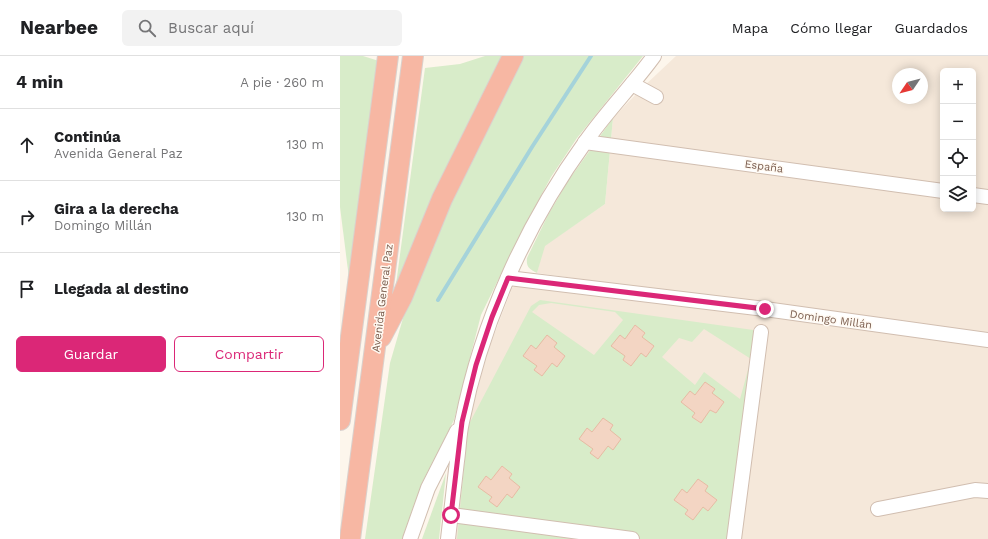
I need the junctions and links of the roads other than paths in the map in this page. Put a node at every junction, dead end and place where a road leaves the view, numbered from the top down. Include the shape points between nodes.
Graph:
1 (388, 56) edge
2 (413, 56) edge
3 (513, 56) edge
4 (654, 56) edge
5 (661, 56) edge
6 (644, 71) junction
7 (632, 84) junction
8 (656, 97) dead end
9 (586, 142) junction
10 (940, 191) edge
11 (976, 195) edge
12 (988, 197) edge
13 (508, 278) junction
14 (340, 328) edge
15 (762, 332) dead end
16 (988, 340) edge
17 (375, 347) junction
18 (345, 381) junction
19 (340, 420) edge
20 (462, 422) junction
21 (988, 491) edge
22 (878, 509) dead end
23 (455, 515) junction
24 (350, 539) edge
25 (410, 539) edge
26 (448, 539) edge
27 (632, 539) edge
28 (734, 539) edge

1 - 18 highway
2 - 17 highway, Avenida General Paz
3 - 17 highway via 442,199 402,297
4 - 6 street
5 - 6 street
6 - 7 street
7 - 8 street
7 - 9 street
9 - 10 street, España
9 - 13 street via 544,206
11 - 12 street
13 - 16 street, Domingo Millán via 757,308
13 - 20 street via 476,365
14 - 18 highway
15 - 28 street
17 - 24 highway, Avenida General Paz
18 - 19 highway
20 - 23 street
20 - 25 street via 428,488
21 - 22 street via 975,490
23 - 26 street
23 - 27 street

